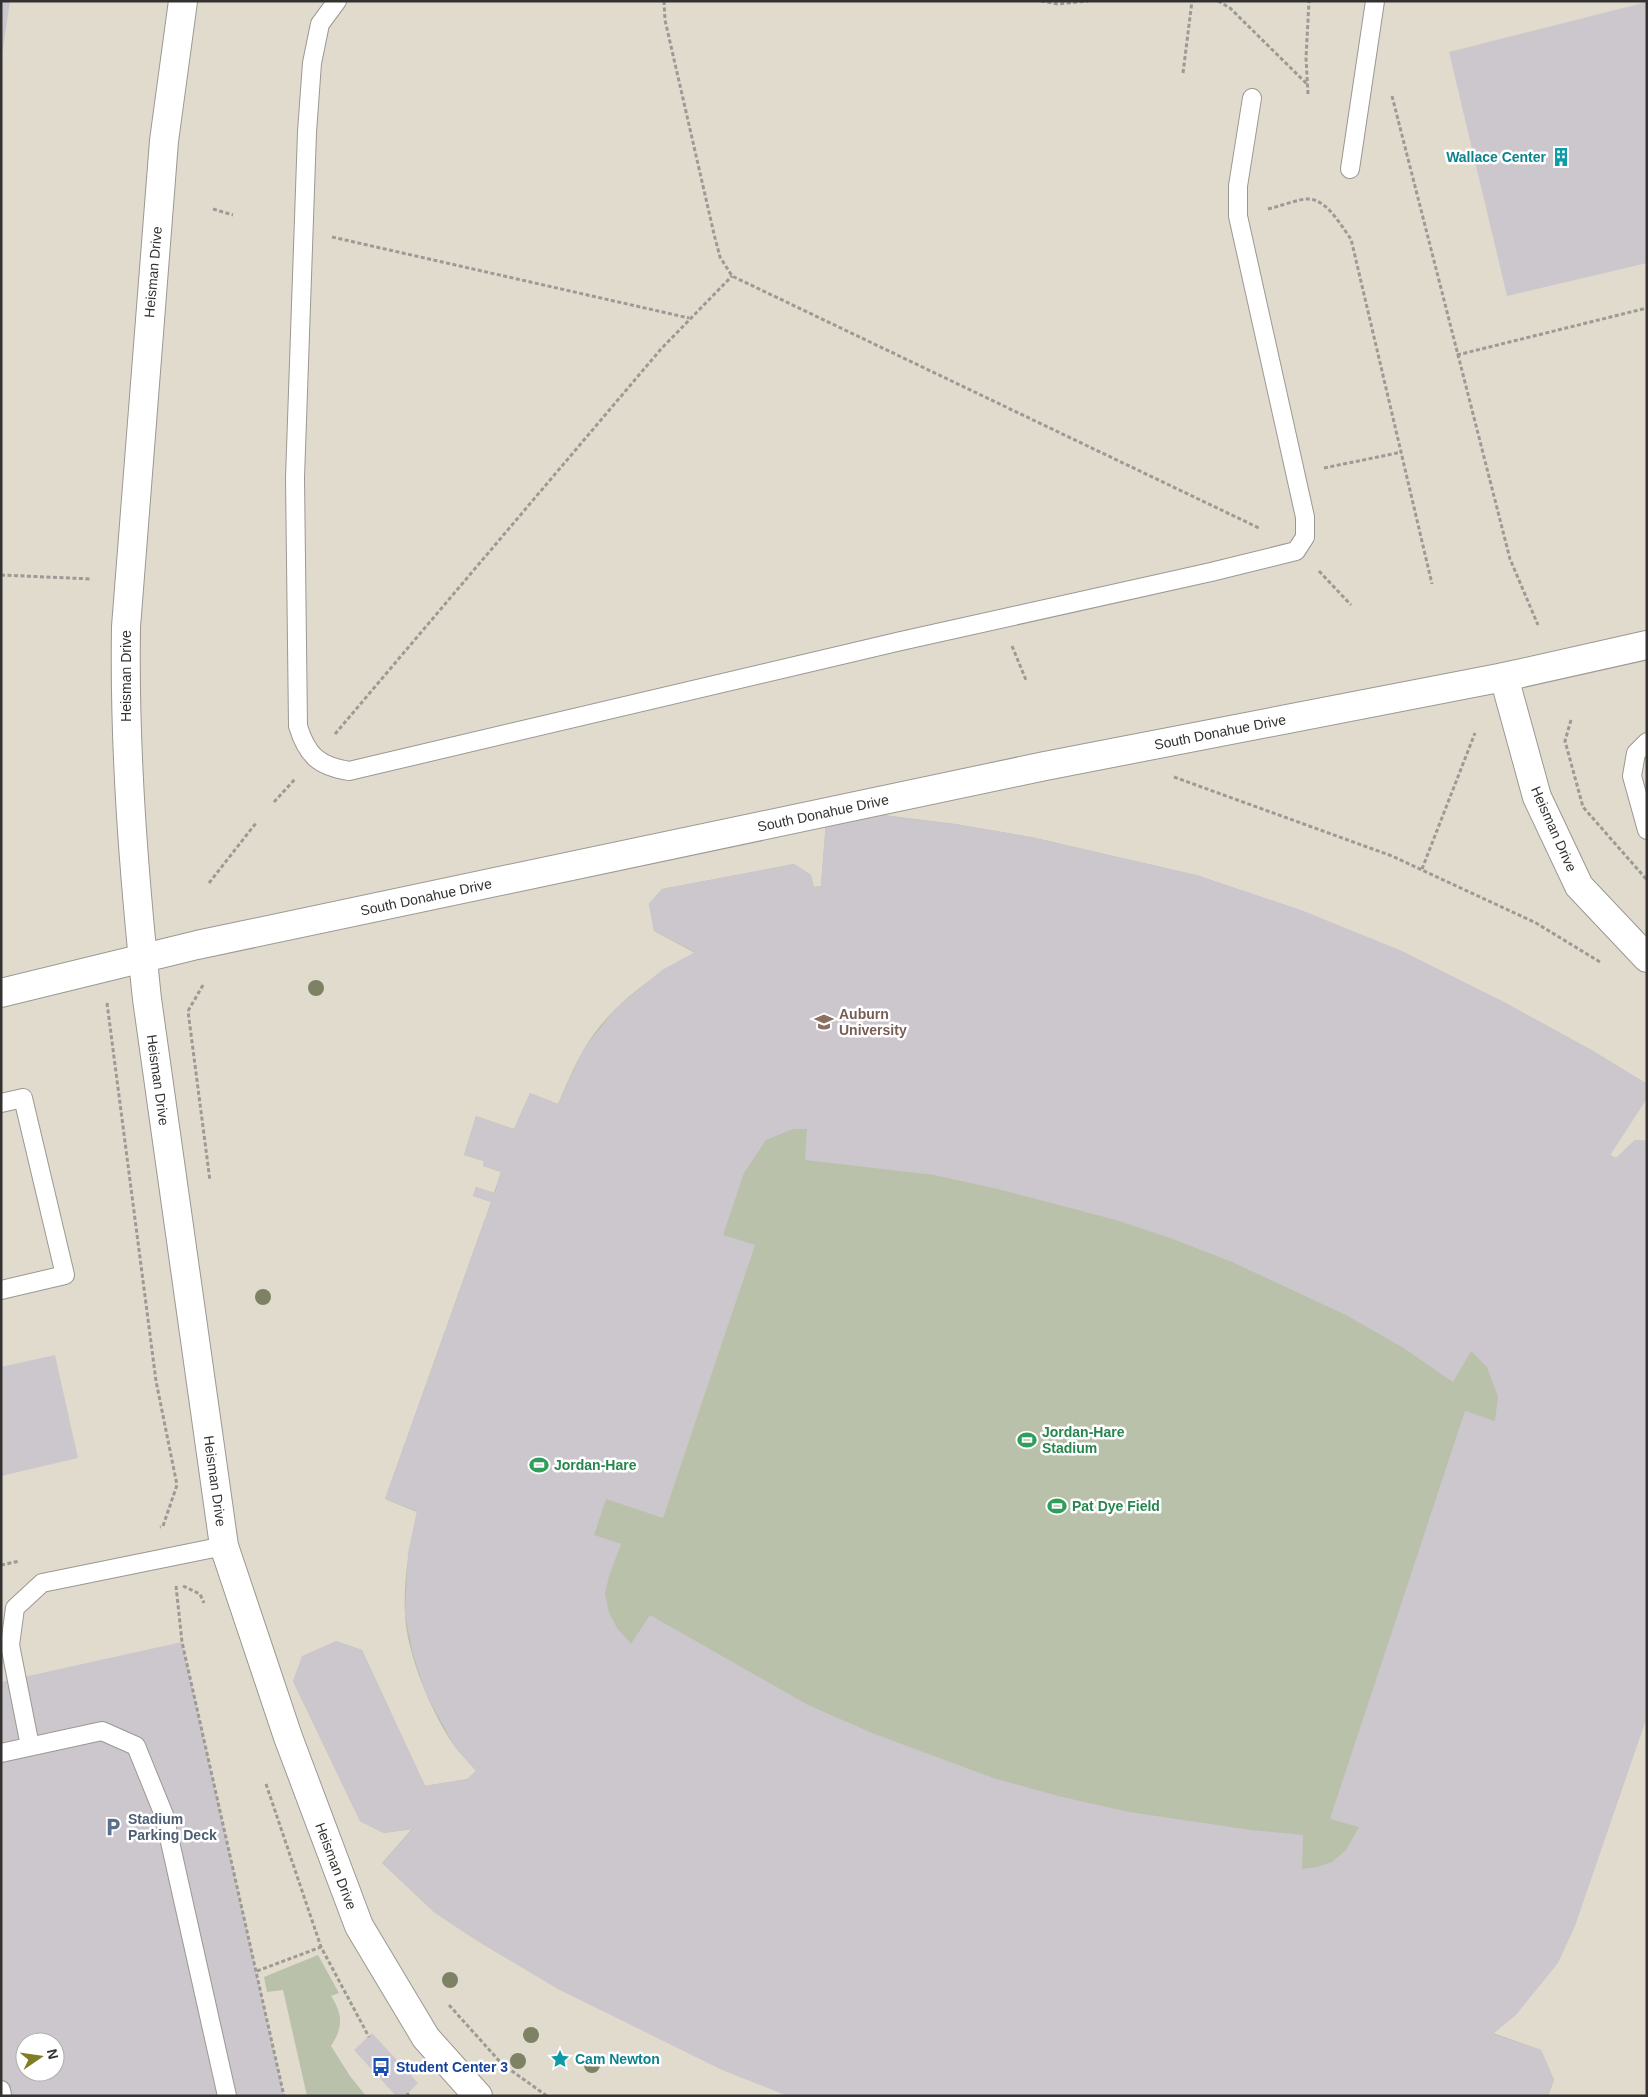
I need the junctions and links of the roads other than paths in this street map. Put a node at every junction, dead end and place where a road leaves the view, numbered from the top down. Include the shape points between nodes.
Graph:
1 (183, 1) edge
2 (337, 1) edge
3 (1375, 1) edge
4 (1252, 98) dead end
5 (1350, 169) dead end
6 (1647, 645) edge
7 (1504, 677) junction
8 (1647, 742) edge
9 (1647, 830) edge
10 (143, 958) junction
11 (1647, 958) edge
12 (1, 993) edge
13 (1, 1103) edge
14 (1, 1290) edge
15 (224, 1546) junction
16 (30, 1746) junction
17 (1, 1753) edge
18 (1, 2090) edge
19 (2, 2096) edge
20 (227, 2096) edge
21 (478, 2096) edge

1 - 10 street, Heisman Drive via 164,140 126,626 125,705
2 - 4 lane via 320,24 312,63 302,230 295,478 298,726 304,745 315,758 330,768 349,771 1296,551 1305,537 1305,517 1238,216 1238,186
3 - 5 lane
6 - 7 street, South Donahue Drive
7 - 10 street, South Donahue Drive via 1035,768
7 - 11 street, Heisman Drive via 1537,797 1579,886
8 - 9 lane via 1636,753 1632,776
10 - 12 street, South Donahue Drive
10 - 15 street, Heisman Drive
13 - 14 lane via 22,1098 65,1275
15 - 16 lane via 42,1583 15,1608 10,1645
15 - 21 street, Heisman Drive via 288,1737 359,1926 426,2038
16 - 17 lane
16 - 20 lane via 102,1731 136,1746 164,1815
18 - 19 lane

